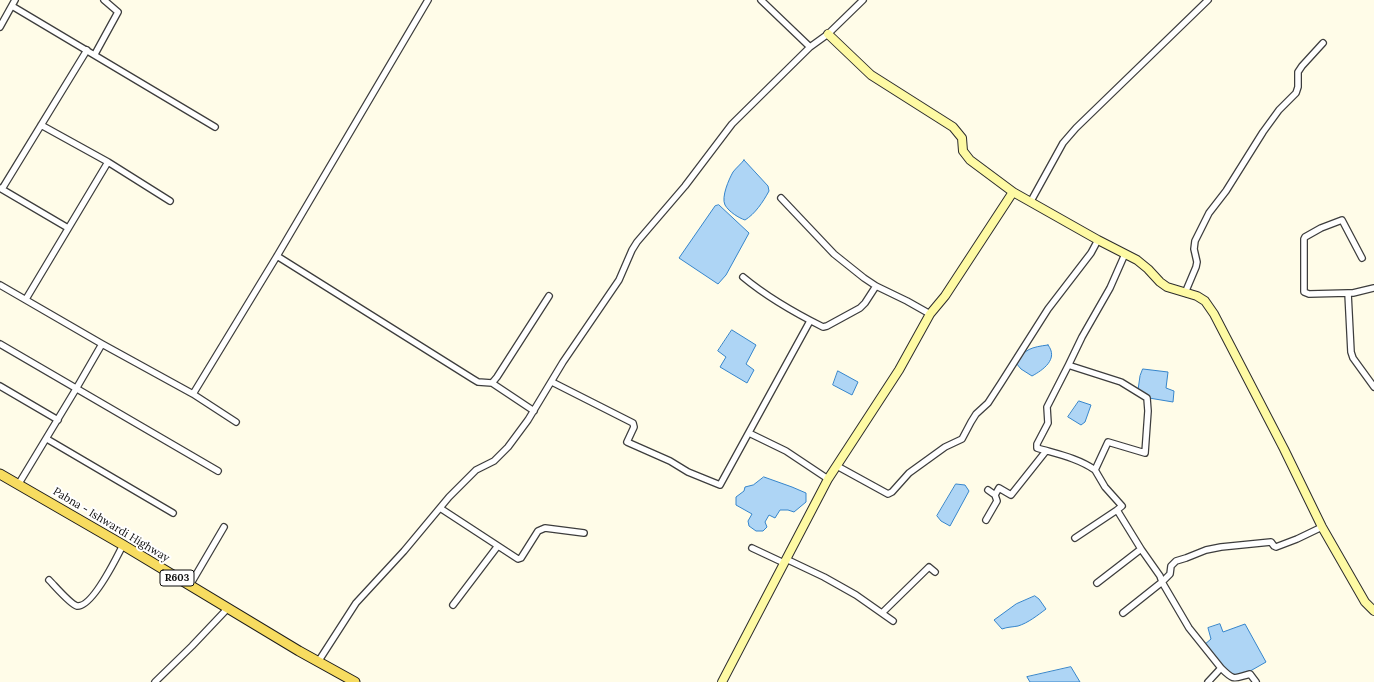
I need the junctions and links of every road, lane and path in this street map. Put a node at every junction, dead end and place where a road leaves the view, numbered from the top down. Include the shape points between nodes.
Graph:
1 (104, 0) edge
2 (428, 0) edge
3 (761, 0) edge
4 (864, 0) edge
5 (1208, 0) edge
6 (13, 3) edge
7 (0, 27) edge
8 (828, 34) junction
9 (1323, 43) dead end
10 (810, 47) junction
11 (87, 50) junction
12 (95, 54) junction
13 (41, 125) junction
14 (215, 127) dead end
15 (108, 162) junction
16 (1, 189) edge
17 (1013, 192) junction
18 (781, 198) dead end
19 (170, 201) dead end
20 (1031, 201) junction
21 (68, 228) junction
22 (1098, 240) junction
23 (1125, 254) junction
24 (277, 256) junction
25 (1362, 258) dead end
26 (743, 277) dead end
27 (0, 285) edge
28 (876, 286) junction
29 (1374, 288) edge
30 (1185, 293) junction
31 (1348, 293) junction
32 (549, 296) dead end
33 (26, 299) junction
34 (930, 314) junction
35 (810, 321) junction
36 (0, 344) edge
37 (102, 344) junction
38 (1069, 364) junction
39 (552, 382) junction
40 (492, 383) junction
41 (0, 386) edge
42 (1374, 387) edge
43 (76, 389) junction
44 (193, 394) junction
45 (534, 411) junction
46 (58, 420) junction
47 (236, 422) dead end
48 (749, 433) junction
49 (47, 439) junction
50 (1046, 451) junction
51 (837, 466) junction
52 (1095, 470) junction
53 (218, 471) dead end
54 (0, 474) edge
55 (828, 479) junction
56 (18, 485) junction
57 (988, 490) dead end
58 (995, 495) junction
59 (440, 508) junction
60 (1117, 510) junction
61 (173, 513) dead end
62 (986, 520) dead end
63 (224, 527) dead end
64 (1322, 527) junction
65 (584, 532) dead end
66 (1076, 538) dead end
67 (123, 546) junction
68 (497, 547) junction
69 (752, 548) dead end
70 (1141, 549) junction
71 (785, 561) junction
72 (935, 572) dead end
73 (49, 580) dead end
74 (1162, 582) junction
75 (1097, 583) dead end
76 (190, 585) junction
77 (453, 605) dead end
78 (228, 608) junction
79 (1374, 611) edge
80 (1123, 612) dead end
81 (882, 613) junction
82 (893, 621) dead end
83 (318, 662) junction
84 (1221, 668) junction
85 (350, 681) edge
86 (155, 682) edge
87 (722, 682) edge
88 (1208, 682) edge
89 (1256, 682) edge

1 - 12 street via 118,12
2 - 24 street
3 - 10 street
4 - 8 street
5 - 20 street via 1076,128 1063,143
6 - 7 street
6 - 11 street
8 - 10 street
8 - 17 street via 871,75 953,127 962,138 963,151 970,160
9 - 30 street via 1298,72 1296,93 1262,132 1226,191 1209,213 1195,241 1197,262
10 - 39 street via 732,124 685,186 637,242 619,280
11 - 12 street
11 - 13 street
12 - 14 street
13 - 15 street
13 - 16 street
15 - 19 street
15 - 21 street
16 - 21 street
17 - 20 street
17 - 34 street via 945,296
18 - 28 street via 834,254
20 - 22 street
21 - 33 street
22 - 23 street
22 - 51 street via 1091,254 1048,308 997,390 976,414 962,439 945,447 909,473 888,494
23 - 30 street via 1148,268 1167,287
23 - 38 street via 1110,288
24 - 40 street via 478,382
24 - 44 street
25 - 31 street via 1342,220 1321,228 1304,239 1304,292
26 - 35 street
27 - 33 street
28 - 34 street
28 - 35 street via 860,308 827,326 823,327
29 - 31 street
30 - 64 street via 1205,301 1214,314
31 - 42 street via 1351,352
32 - 40 street
33 - 37 street
34 - 51 street via 899,370
35 - 48 street
36 - 43 street
37 - 43 street
37 - 44 street
38 - 50 street via 1047,407 1048,423 1037,448
38 - 52 street via 1121,382 1147,398 1145,453 1108,442
39 - 45 street
39 - 48 street via 633,423 634,427 627,442 718,485
40 - 45 street
41 - 46 street
43 - 46 street
43 - 53 street
44 - 47 street
45 - 59 street via 508,447 494,461 476,470
46 - 49 street
48 - 55 street via 786,451
49 - 56 street
49 - 61 street
50 - 52 street via 1087,464
50 - 58 street via 1011,495 999,488
51 - 55 street
52 - 60 street via 1105,487 1122,506
54 - 56 main road, Pabna - Ishwardi Highway / R603
55 - 71 street
56 - 67 main road, Pabna - Ishwardi Highway / R603
57 - 58 street
58 - 62 street via 997,500
59 - 68 street
59 - 83 street via 356,603
60 - 66 street
60 - 70 street
63 - 76 street
64 - 74 street via 1276,547 1268,542 1206,550 1176,561 1171,566 1168,577
64 - 79 street via 1366,602
65 - 68 street via 545,528 538,531 518,560
67 - 73 street via 99,588 81,605 72,603
67 - 76 main road, Pabna - Ishwardi Highway / R603
68 - 77 street
69 - 71 street
70 - 74 street
70 - 75 street
71 - 81 street via 832,581
71 - 87 street
72 - 81 street via 930,567
74 - 80 street
74 - 84 street via 1189,628
76 - 78 main road, Pabna - Ishwardi Highway / R603
78 - 83 main road, Pabna - Ishwardi Highway / R603
78 - 86 street
81 - 82 street
83 - 85 main road, Pabna - Ishwardi Highway / R603
84 - 88 street
84 - 89 street via 1233,680 1250,674

